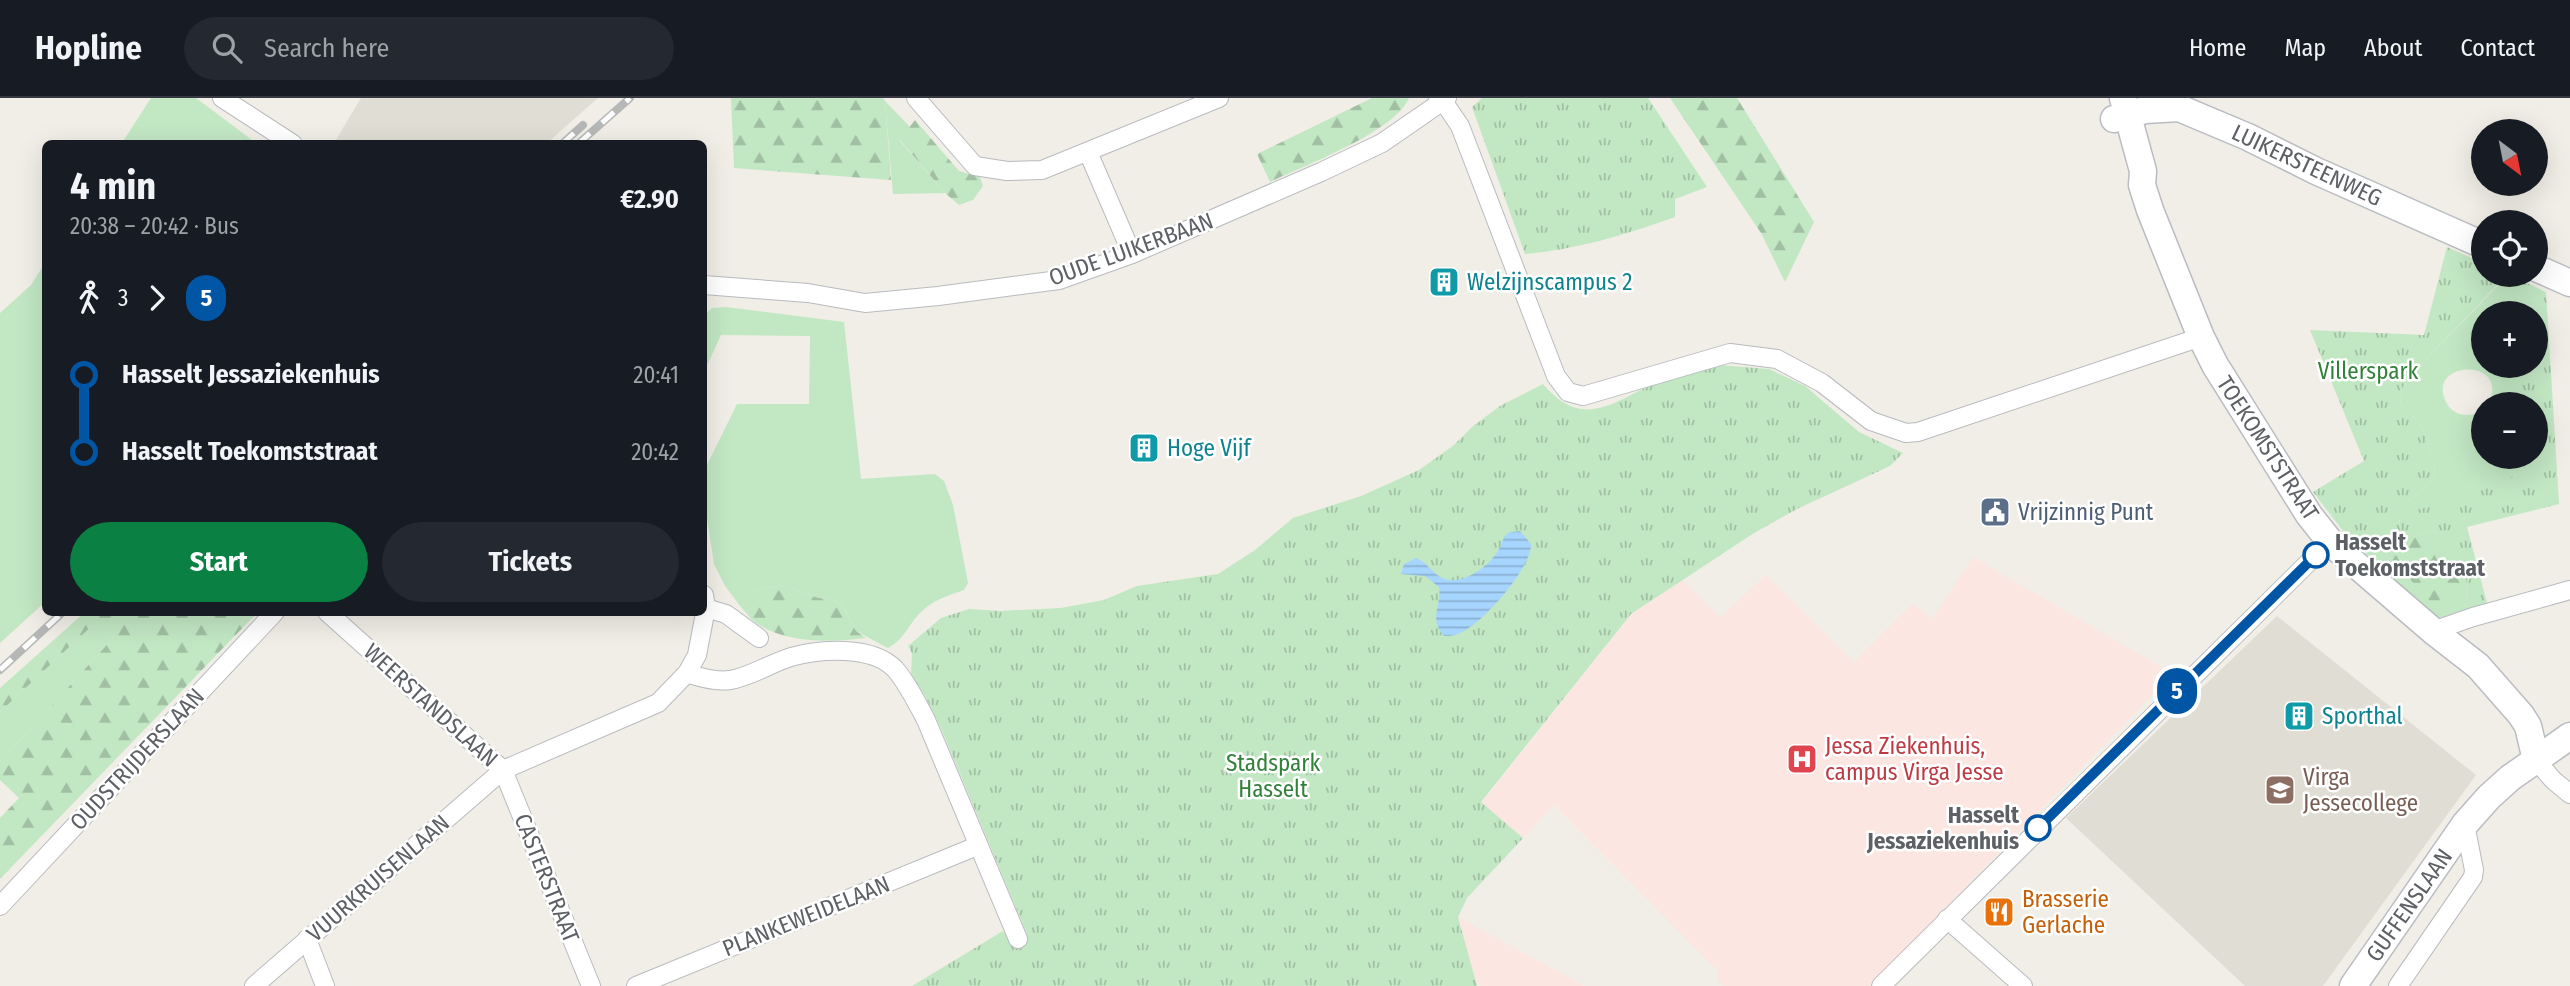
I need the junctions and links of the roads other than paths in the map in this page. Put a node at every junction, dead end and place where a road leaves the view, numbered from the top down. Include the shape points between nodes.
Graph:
1 (222, 98) edge
2 (916, 98) edge
3 (1219, 98) edge
4 (1443, 99) edge
5 (2118, 108) edge
6 (287, 140) edge
7 (1088, 152) junction
8 (2471, 240) edge
9 (1132, 254) junction
10 (2548, 273) edge
11 (2570, 283) edge
12 (707, 285) edge
13 (2201, 337) junction
14 (2332, 544) junction
15 (2570, 590) edge
16 (707, 602) edge
17 (271, 616) edge
18 (331, 616) edge
19 (703, 616) edge
20 (2433, 632) junction
21 (760, 638) dead end
22 (687, 673) junction
23 (2570, 736) edge
24 (2536, 760) junction
25 (503, 770) junction
26 (2570, 794) edge
27 (2465, 824) junction
28 (977, 846) junction
29 (0, 906) edge
30 (1947, 919) junction
31 (307, 939) junction
32 (1018, 939) dead end
33 (254, 986) edge
34 (325, 986) edge
35 (591, 986) edge
36 (636, 986) edge
37 (1881, 986) edge
38 (2023, 986) edge
39 (2353, 986) edge
40 (2398, 986) edge

1 - 6 street
2 - 7 street via 975,166 1042,170
3 - 7 street
4 - 9 street, OUDE LUIKERBAAN via 1358,155
4 - 13 street via 1460,126 1556,376 1567,392 1583,396 1730,353 1777,359 1822,383 1871,421 1906,433 1918,432
5 - 8 main road, LUIKERSTEENWEG via 2185,110
5 - 13 main road, TOEKOMSTSTRAAT via 2143,171 2150,210
7 - 9 street
9 - 12 street, OUDE LUIKERBAAN via 1059,280 865,303 808,293
10 - 11 main road
13 - 14 main road, TOEKOMSTSTRAAT via 2309,515
14 - 20 main road, TOEKOMSTSTRAAT
14 - 30 street
15 - 20 street
16 - 21 street
17 - 29 street, OUDSTRIJDERSLAAN
18 - 25 street, WEERSTANDSLAAN
19 - 22 street via 697,655
20 - 24 main road, TOEKOMSTSTRAAT via 2478,666 2515,706 2528,726
22 - 25 street, VUURKRUISENLAAN via 658,703
22 - 28 street via 706,680 730,680 793,657 832,650 859,653 893,667 926,720
23 - 24 main road, GUFFENSLAAN
24 - 26 street
24 - 27 main road, GUFFENSLAAN via 2489,797
25 - 31 street, VUURKRUISENLAAN
25 - 35 street, CASTERSTRAAT
27 - 39 main road, GUFFENSLAAN
27 - 40 street, GUFFENSLAAN via 2473,877
28 - 32 street
28 - 36 street, PLANKEWEIDELAAN
30 - 37 street
30 - 38 street
31 - 33 street, VUURKRUISENLAAN
31 - 34 street

